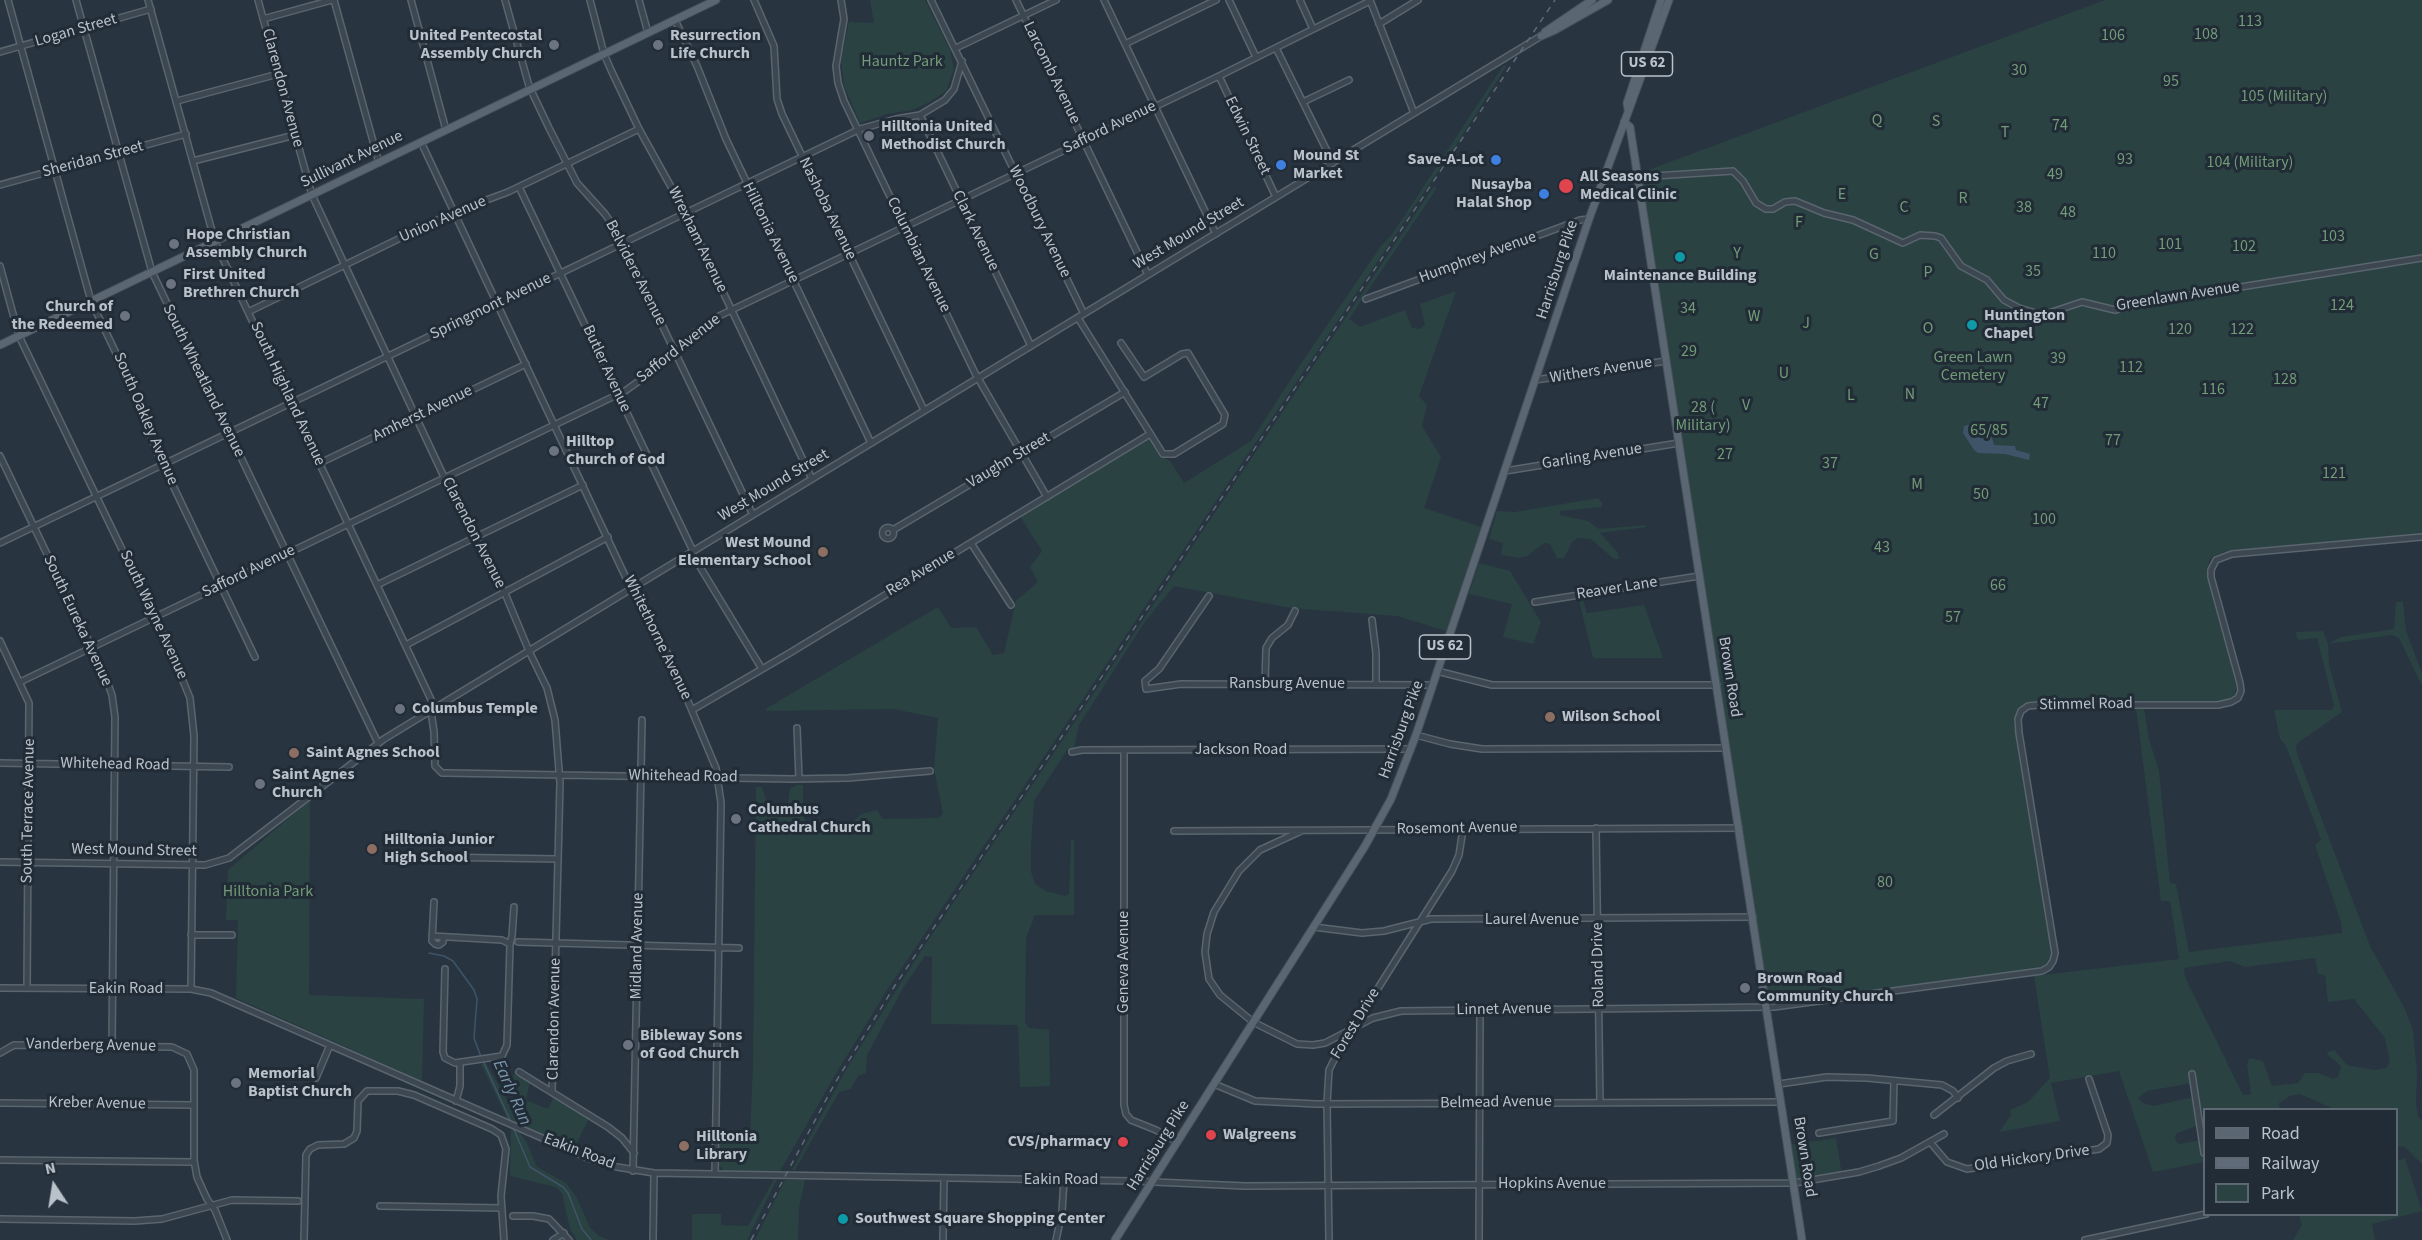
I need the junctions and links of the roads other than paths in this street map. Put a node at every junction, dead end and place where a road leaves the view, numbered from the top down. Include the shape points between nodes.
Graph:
1 (8, 0) edge
2 (76, 0) edge
3 (148, 0) edge
4 (258, 0) edge
5 (333, 0) edge
6 (411, 0) edge
7 (506, 0) edge
8 (590, 0) edge
9 (639, 0) edge
10 (716, 0) edge
11 (754, 0) edge
12 (841, 0) edge
13 (931, 0) edge
14 (1016, 0) edge
15 (1056, 0) edge
16 (1104, 0) edge
17 (1216, 0) edge
18 (1229, 0) edge
19 (1300, 0) edge
20 (1370, 0) edge
21 (1418, 0) edge
22 (1592, 0) edge
23 (1608, 0) edge
24 (1661, 0) edge
25 (1669, 0) edge
26 (151, 9) junction
27 (1024, 16) junction
28 (263, 18) junction
29 (675, 20) junction
30 (1379, 24) junction
31 (84, 28) junction
32 (1314, 28) junction
33 (648, 33) junction
34 (1541, 36) junction
35 (1125, 44) junction
36 (21, 46) junction
37 (956, 48) junction
38 (1276, 48) junction
39 (0, 52) edge
40 (604, 54) junction
41 (1256, 57) junction
42 (962, 61) junction
43 (278, 74) junction
44 (1219, 76) junction
45 (1350, 80) dead end
46 (530, 90) junction
47 (177, 101) junction
48 (1303, 102) junction
49 (1155, 106) junction
50 (1628, 109) junction
51 (1414, 113) junction
52 (920, 115) junction
53 (1624, 122) junction
54 (639, 129) junction
55 (446, 130) junction
56 (858, 130) junction
57 (186, 134) junction
58 (295, 135) junction
59 (1084, 141) junction
60 (421, 142) junction
61 (118, 152) junction
62 (802, 157) junction
63 (193, 161) junction
64 (379, 163) junction
65 (1333, 163) junction
66 (567, 165) junction
67 (55, 170) junction
68 (1016, 173) junction
69 (1638, 177) junction
70 (0, 185) edge
71 (747, 185) junction
72 (519, 187) junction
73 (312, 195) junction
74 (1276, 197) junction
75 (960, 200) junction
76 (454, 212) junction
77 (686, 213) junction
78 (1589, 219) junction
79 (904, 227) junction
80 (1216, 234) junction
81 (215, 242) junction
82 (623, 243) junction
83 (848, 254) junction
84 (2422, 258) edge
85 (345, 265) junction
86 (0, 266) edge
87 (152, 272) junction
88 (560, 273) junction
89 (1148, 275) junction
90 (793, 281) junction
91 (1366, 299) dead end
92 (91, 301) junction
93 (497, 303) junction
94 (731, 310) junction
95 (248, 312) junction
96 (1081, 316) junction
97 (19, 336) junction
98 (1121, 343) dead end
99 (0, 345) edge
100 (1031, 346) junction
101 (675, 352) junction
102 (388, 356) junction
103 (1666, 361) junction
104 (526, 364) junction
105 (978, 378) junction
106 (1535, 380) junction
107 (1125, 392) junction
108 (618, 394) junction
109 (291, 403) junction
110 (924, 410) junction
111 (417, 416) junction
112 (555, 425) junction
113 (228, 433) junction
114 (1150, 434) junction
115 (871, 443) junction
116 (1679, 443) junction
117 (1022, 452) junction
118 (0, 456) edge
119 (320, 463) junction
120 (163, 464) junction
121 (1506, 471) junction
122 (444, 478) junction
123 (812, 478) junction
124 (584, 485) junction
125 (96, 496) junction
126 (1047, 497) junction
127 (753, 515) junction
128 (348, 525) junction
129 (33, 527) junction
130 (893, 530) dead end
131 (608, 537) junction
132 (2422, 537) edge
133 (474, 539) junction
134 (0, 543) edge
135 (970, 543) junction
136 (692, 552) junction
137 (287, 554) junction
138 (1700, 576) junction
139 (220, 585) junction
140 (377, 585) junction
141 (632, 588) junction
142 (504, 593) junction
143 (1209, 596) dead end
144 (1535, 602) dead end
145 (1011, 605) dead end
146 (1295, 610) dead end
147 (154, 617) junction
148 (1372, 620) dead end
149 (0, 640) edge
150 (406, 645) junction
151 (91, 648) junction
152 (529, 651) junction
153 (255, 657) dead end
154 (762, 669) junction
155 (1159, 669) junction
156 (1437, 671) junction
157 (20, 682) junction
158 (1265, 684) junction
159 (1376, 684) junction
160 (1167, 685) junction
161 (1432, 685) junction
162 (1717, 685) junction
163 (433, 709) junction
164 (692, 710) junction
165 (642, 720) dead end
166 (797, 728) dead end
167 (1416, 735) junction
168 (378, 743) junction
169 (1726, 748) junction
170 (1411, 749) junction
171 (1124, 750) junction
172 (1072, 752) dead end
173 (0, 763) edge
174 (29, 764) junction
175 (115, 765) junction
176 (194, 766) junction
177 (229, 766) dead end
178 (438, 770) joint
179 (930, 771) dead end
180 (560, 775) junction
181 (640, 776) junction
182 (718, 777) junction
183 (799, 779) junction
184 (1596, 828) junction
185 (1739, 828) junction
186 (1463, 829) junction
187 (1375, 830) junction
188 (1174, 831) dead end
189 (1301, 831) junction
190 (434, 857) dead end
191 (558, 859) junction
192 (0, 862) edge
193 (28, 862) junction
194 (114, 864) junction
195 (192, 865) junction
196 (434, 902) dead end
197 (514, 908) dead end
198 (1753, 917) junction
199 (1598, 920) junction
200 (1419, 922) junction
201 (1314, 927) junction
202 (191, 935) junction
203 (232, 935) dead end
204 (518, 942) dead end
205 (510, 944) junction
206 (556, 944) junction
207 (637, 945) junction
208 (719, 947) junction
209 (739, 948) dead end
210 (445, 969) dead end
211 (0, 988) edge
212 (27, 988) junction
213 (190, 989) junction
214 (112, 990) junction
215 (1767, 1007) junction
216 (1600, 1009) junction
217 (1480, 1010) junction
218 (1253, 1022) junction
219 (1353, 1030) junction
220 (330, 1045) junction
221 (112, 1046) junction
222 (0, 1052) edge
223 (2031, 1054) dead end
224 (460, 1062) junction
225 (519, 1072) dead end
226 (2192, 1074) dead end
227 (316, 1078) dead end
228 (2089, 1079) dead end
229 (1894, 1081) junction
230 (1214, 1083) junction
231 (1779, 1084) junction
232 (552, 1092) junction
233 (1958, 1098) junction
234 (456, 1101) junction
235 (1600, 1102) junction
236 (1781, 1102) junction
237 (0, 1103) edge
238 (1327, 1104) junction
239 (1479, 1104) junction
240 (194, 1105) junction
241 (1934, 1115) dead end
242 (1819, 1133) dead end
243 (1944, 1134) dead end
244 (2203, 1141) edge
245 (1177, 1142) junction
246 (1930, 1142) junction
247 (634, 1153) junction
248 (0, 1160) edge
249 (194, 1162) junction
250 (633, 1170) junction
251 (654, 1173) junction
252 (715, 1174) junction
253 (944, 1179) junction
254 (1064, 1180) junction
255 (1151, 1182) junction
256 (1794, 1183) junction
257 (1479, 1185) junction
258 (1329, 1186) junction
259 (298, 1201) dead end
260 (212, 1205) junction
261 (380, 1206) dead end
262 (502, 1208) junction
263 (513, 1216) dead end
264 (2203, 1216) edge
265 (0, 1219) edge
266 (564, 1233) junction
267 (227, 1240) edge
268 (304, 1240) edge
269 (504, 1240) edge
270 (553, 1240) edge
271 (569, 1240) edge
272 (653, 1240) edge
273 (943, 1240) edge
274 (1056, 1240) edge
275 (1115, 1240) edge
276 (1329, 1240) edge
277 (1479, 1240) edge
278 (1802, 1240) edge
279 (2085, 1240) edge

1 - 36 street, South Oakley Avenue
2 - 31 street, South Wheatland Avenue
3 - 26 street, South Highland Avenue
4 - 28 street, Clarendon Avenue
5 - 28 street
5 - 64 street
6 - 55 street
7 - 46 street, Belvidere Avenue
8 - 40 street, Wrexham Avenue
9 - 33 street
10 - 29 main road, Sullivant Avenue
11 - 62 street, Nashoba Avenue via 774,46 777,99
12 - 56 street, Columbian Avenue via 844,19 836,66 838,83
13 - 37 street, Woodbury Avenue
14 - 27 street, Larcomb Avenue
15 - 27 street
16 - 35 street
17 - 35 street
18 - 41 street
19 - 32 street
20 - 30 street
20 - 32 street, Safford Avenue
21 - 30 street
22 - 34 main road, West Mound Street
23 - 34 main road, West Mound Street
24 - 50 main road, Harrisburg Pike / US 62
25 - 50 main road, Harrisburg Pike / US 62
26 - 31 street, Logan Street
26 - 47 street, South Highland Avenue
27 - 37 street
27 - 59 street, Larcomb Avenue
28 - 43 street, Clarendon Avenue
29 - 33 main road, Sullivant Avenue
29 - 71 street, Hilltonia Avenue
30 - 51 street
31 - 36 street, Logan Street
31 - 61 street, South Wheatland Avenue
32 - 38 street, Safford Avenue
33 - 40 main road, Sullivant Avenue
34 - 51 street, West Mound Street
35 - 49 street
36 - 39 street, Logan Street
36 - 67 street, South Oakley Avenue
37 - 42 street, Woodbury Avenue
38 - 41 street, Safford Avenue
38 - 48 street
40 - 46 main road, Sullivant Avenue
40 - 54 street, Wrexham Avenue
41 - 44 street, Safford Avenue
42 - 52 street, Springmont Avenue via 954,89 945,100
42 - 68 street, Woodbury Avenue
43 - 47 street
43 - 58 street, Clarendon Avenue
44 - 49 street, Safford Avenue
44 - 74 street, Edwin Street
45 - 48 street
46 - 55 main road, Sullivant Avenue
46 - 66 street, Belvidere Avenue
47 - 57 street, South Highland Avenue
48 - 65 street
49 - 59 street, Safford Avenue
49 - 80 street
50 - 53 main road, Harrisburg Pike / US 62
51 - 65 street, West Mound Street
52 - 56 street, Springmont Avenue
52 - 75 street, Clark Avenue
53 - 69 main road, Brown Road via 1630,127
53 - 78 main road, Harrisburg Pike / US 62
54 - 66 street, Union Avenue
54 - 77 street, Wrexham Avenue
55 - 60 main road, Sullivant Avenue
56 - 62 street, Springmont Avenue
56 - 79 street, Columbian Avenue
57 - 61 street, Sheridan Street
57 - 63 street, South Highland Avenue
58 - 63 street
58 - 73 street, Clarendon Avenue
59 - 68 street, Safford Avenue
59 - 89 street, Larcomb Avenue
60 - 64 main road, Sullivant Avenue
60 - 76 street, Whitethorne Avenue
61 - 67 street, Sheridan Street
61 - 87 street, South Wheatland Avenue
62 - 71 street, Springmont Avenue
62 - 83 street, Nashoba Avenue
63 - 81 street, South Highland Avenue
64 - 73 main road, Sullivant Avenue
65 - 74 street, West Mound Street
66 - 72 street, Union Avenue
66 - 82 street, Belvidere Avenue
67 - 70 street, Sheridan Street
67 - 92 street, South Oakley Avenue
68 - 75 street, Safford Avenue
68 - 96 street, Woodbury Avenue
69 - 84 street, Greenlawn Avenue via 1733,171 1756,203 1766,209 1796,201 1853,220 1903,243 1920,235 1941,238 1961,266 1987,280 2004,300 2039,314 2082,302 2115,310
69 - 103 main road, Brown Road
71 - 77 street, Springmont Avenue
71 - 90 street, Hilltonia Avenue
72 - 76 street, Union Avenue
72 - 88 street, Butler Avenue
73 - 81 main road, Sullivant Avenue
73 - 85 street, Clarendon Avenue
74 - 80 street, West Mound Street
75 - 79 street, Safford Avenue
75 - 100 street, Clark Avenue
76 - 85 street, Union Avenue
76 - 93 street, Whitethorne Avenue
77 - 82 street, Springmont Avenue
77 - 94 street, Wrexham Avenue
78 - 91 street, Humphrey Avenue
78 - 106 main road, Harrisburg Pike / US 62
79 - 83 street, Safford Avenue
79 - 105 street, Columbian Avenue
80 - 89 street, West Mound Street
81 - 87 main road, Sullivant Avenue
81 - 95 street, South Highland Avenue
82 - 88 street, Springmont Avenue
82 - 101 street, Belvidere Avenue
83 - 90 street, Safford Avenue
83 - 110 street, Nashoba Avenue
85 - 95 street, Union Avenue
85 - 102 street, Clarendon Avenue
86 - 97 street, South Wayne Avenue
87 - 92 main road, Sullivant Avenue
87 - 113 street, South Wheatland Avenue
88 - 93 street, Springmont Avenue
88 - 108 street, Butler Avenue
89 - 96 street, West Mound Street
90 - 94 street, Safford Avenue
90 - 115 street, Hilltonia Avenue
92 - 97 main road, Sullivant Avenue
92 - 120 street, South Oakley Avenue via 140,403
93 - 102 street, Springmont Avenue
93 - 104 street, Whitethorne Avenue
94 - 101 street, Safford Avenue via 702,327
94 - 123 street, Wrexham Avenue
95 - 109 street, South Highland Avenue
96 - 100 street, West Mound Street
96 - 107 street, Woodbury Avenue
97 - 99 main road, Sullivant Avenue
97 - 125 street, South Wayne Avenue
98 - 114 street, Woodbury Avenue via 1144,377 1186,352 1225,418 1220,426 1168,456 1160,451
100 - 105 street, West Mound Street
101 - 108 street, Safford Avenue
101 - 127 street, Belvidere Avenue
102 - 109 street, Springmont Avenue
102 - 111 street, Clarendon Avenue
103 - 106 street, Withers Avenue
103 - 116 main road, Brown Road
104 - 111 street, Amherst Avenue
104 - 112 street, Whitethorne Avenue
105 - 110 street, West Mound Street
105 - 117 street, Columbian Avenue
106 - 121 main road, Harrisburg Pike / US 62
107 - 114 street, Woodbury Avenue
107 - 117 street, Vaughn Street
108 - 112 street, Safford Avenue
108 - 136 street, Butler Avenue
109 - 113 street, Springmont Avenue
109 - 119 street, South Highland Avenue
110 - 115 street, West Mound Street
111 - 119 street, Amherst Avenue
111 - 122 street, Clarendon Avenue
112 - 122 street, Safford Avenue
112 - 124 street, Whitethorne Avenue
113 - 120 street, Springmont Avenue
113 - 137 street, South Wheatland Avenue
114 - 126 street, Rea Avenue
115 - 123 street, West Mound Street
116 - 121 street, Garling Avenue
116 - 138 main road, Brown Road
117 - 126 street, Columbian Avenue
117 - 130 street, Vaughn Street
118 - 129 street, South Eureka Avenue
119 - 128 street, South Highland Avenue
120 - 125 street, Springmont Avenue
120 - 139 street, South Oakley Avenue
121 - 156 main road, Harrisburg Pike / US 62
122 - 128 street, Safford Avenue
122 - 133 street, Clarendon Avenue
123 - 127 street, West Mound Street
124 - 131 street, Whitethorne Avenue
124 - 133 street
125 - 129 street, Springmont Avenue
125 - 147 street, South Wayne Avenue
126 - 135 street, Rea Avenue
127 - 136 street, West Mound Street
128 - 137 street, Safford Avenue
128 - 140 street, South Highland Avenue
129 - 134 street, Springmont Avenue
129 - 151 street, South Eureka Avenue
131 - 141 street, Whitethorne Avenue
131 - 142 street
132 - 215 street, Stimmel Road via 2232,554 2216,560 2211,577 2241,691 2231,702 2038,705 2021,711 2019,733 2055,953 2049,968
133 - 140 street
133 - 142 street, Clarendon Avenue
135 - 145 street
135 - 154 street, Rea Avenue
136 - 141 street, West Mound Street
136 - 154 street, Butler Avenue
137 - 139 street, Safford Avenue
137 - 168 street, South Wheatland Avenue
138 - 144 street, Reaver Lane
138 - 162 main road, Brown Road
139 - 147 street, Safford Avenue
139 - 153 street, South Oakley Avenue
140 - 150 street, South Highland Avenue
141 - 152 street, West Mound Street
141 - 164 street, Whitethorne Avenue via 669,656
142 - 150 street
142 - 152 street, Clarendon Avenue
143 - 155 street
146 - 158 street via 1288,625 1266,648
147 - 151 street, Safford Avenue
147 - 176 street, South Wayne Avenue via 190,698
148 - 159 street
149 - 157 street, South Terrace Avenue
150 - 163 street, South Highland Avenue
151 - 157 street, Safford Avenue
151 - 175 street, South Eureka Avenue via 112,695
152 - 163 street, West Mound Street
152 - 180 street, Clarendon Avenue via 552,704
154 - 164 street, Rea Avenue
155 - 160 street via 1158,675
155 - 160 street, Ransburg Avenue via 1145,681 1144,687 1151,690
156 - 161 main road, Harrisburg Pike / US 62
156 - 162 street via 1492,685
157 - 174 street, South Terrace Avenue via 29,703
158 - 159 street, Ransburg Avenue
158 - 160 street, Ransburg Avenue
159 - 161 street, Ransburg Avenue
161 - 167 main road, Harrisburg Pike / US 62
162 - 169 main road, Brown Road
163 - 168 street, West Mound Street
163 - 178 street, South Highland Avenue via 434,762
164 - 182 street, Whitethorne Avenue
165 - 181 street, Midland Avenue
166 - 183 street
167 - 169 street via 1482,749
167 - 170 main road, Harrisburg Pike / US 62
168 - 195 street, West Mound Street via 236,854 219,862
169 - 185 main road, Brown Road
170 - 171 street, Jackson Road
170 - 187 main road, Harrisburg Pike / US 62
171 - 172 street, Jackson Road
171 - 245 street, Geneva Avenue via 1124,1105 1131,1120
173 - 174 street, Whitehead Road
174 - 175 street, Whitehead Road
174 - 193 street, South Terrace Avenue
175 - 176 street, Whitehead Road
175 - 194 street, South Eureka Avenue
176 - 177 street, Whitehead Road
176 - 195 street, South Wayne Avenue
178 - 180 street, Whitehead Road
179 - 183 street, Whitehead Road
180 - 181 street, Whitehead Road
180 - 191 street, Clarendon Avenue
181 - 182 street, Whitehead Road
181 - 207 street, Midland Avenue
182 - 183 street, Whitehead Road
182 - 208 street, Whitethorne Avenue via 722,803
184 - 185 street, Rosemont Avenue
184 - 186 street, Rosemont Avenue
184 - 199 street, Roland Drive
185 - 198 main road, Brown Road
186 - 187 street, Rosemont Avenue
186 - 200 street, Forest Drive via 1452,871
187 - 189 street, Rosemont Avenue
187 - 201 main road, Harrisburg Pike / US 62
188 - 189 street, Rosemont Avenue
189 - 218 street, Linnet Avenue via 1269,844 1247,860 1221,899 1207,934 1205,952 1211,984
190 - 191 street
191 - 206 street, Clarendon Avenue
192 - 193 street, West Mound Street
193 - 194 street, West Mound Street
193 - 212 street, South Terrace Avenue
194 - 195 street, West Mound Street
194 - 214 street, South Eureka Avenue
195 - 202 street, South Wayne Avenue
196 - 205 street via 432,936 502,940
197 - 205 street
198 - 199 street, Laurel Avenue
198 - 215 main road, Brown Road
199 - 200 street, Laurel Avenue
199 - 216 street, Roland Drive
200 - 201 street, Laurel Avenue via 1362,933
200 - 219 street, Forest Drive
201 - 218 main road, Harrisburg Pike / US 62
202 - 203 street
202 - 213 street, South Wayne Avenue
204 - 206 street
205 - 224 street via 506,1051 502,1056
206 - 207 street
206 - 232 street, Clarendon Avenue
207 - 208 street
207 - 247 street, Midland Avenue
208 - 209 street
208 - 252 street, Whitethorne Avenue
210 - 224 street via 443,1052 450,1061
211 - 212 street, Eakin Road
212 - 214 street, Eakin Road
213 - 214 street, Eakin Road
213 - 220 street, Eakin Road via 224,998
214 - 221 street, South Eureka Avenue
215 - 216 street, Linnet Avenue
215 - 231 main road, Brown Road
216 - 217 street, Linnet Avenue
216 - 235 street, Roland Drive
217 - 219 street, Linnet Avenue via 1401,1011 1373,1018
217 - 239 street
218 - 219 street, Linnet Avenue via 1304,1045 1325,1043
218 - 230 main road, Harrisburg Pike / US 62
219 - 238 street, Forest Drive via 1329,1070
220 - 227 street
220 - 234 street, Eakin Road
221 - 222 street, Vanderberg Avenue via 14,1045
221 - 240 street, Vanderberg Avenue via 172,1047 183,1051 194,1070
223 - 233 street via 1994,1068
224 - 234 street
225 - 232 street
226 - 244 street
228 - 246 street, Old Hickory Drive via 2108,1136 2107,1143 2099,1149 1967,1168 1947,1162
229 - 231 street via 1827,1077
229 - 233 street via 1942,1085
229 - 242 street via 1893,1121
230 - 238 street, Belmead Avenue via 1255,1101
230 - 245 main road, Harrisburg Pike / US 62
231 - 236 main road, Brown Road
232 - 247 street via 614,1131
233 - 241 street
234 - 250 street, Eakin Road via 590,1159
235 - 236 street, Belmead Avenue
235 - 239 street, Belmead Avenue
236 - 256 main road, Brown Road
237 - 240 street, Kreber Avenue
238 - 239 street, Belmead Avenue
238 - 258 street, Forest Drive
239 - 257 street
240 - 249 street
243 - 246 street, Hopkins Avenue
245 - 255 main road, Harrisburg Pike / US 62
246 - 256 street, Hopkins Avenue via 1901,1158 1859,1172
247 - 250 street, Midland Avenue
248 - 249 street
249 - 260 street via 201,1188
250 - 251 street, Eakin Road
251 - 252 street, Eakin Road
251 - 272 street
252 - 253 street, Eakin Road
253 - 254 street, Eakin Road
253 - 273 street
254 - 255 street, Eakin Road
254 - 274 street
255 - 258 street, Hopkins Avenue
255 - 275 main road, Harrisburg Pike / US 62
256 - 257 street, Hopkins Avenue
256 - 278 main road, Brown Road
257 - 258 street, Hopkins Avenue
257 - 277 street
258 - 276 street, Forest Drive
259 - 260 street via 232,1200
260 - 265 street via 162,1219 135,1221
260 - 267 street
261 - 262 street
262 - 268 street via 506,1149 501,1135 414,1095 367,1091 358,1101 354,1138 344,1144 318,1145 306,1155
262 - 269 street
263 - 266 street via 549,1219
264 - 279 street
266 - 270 street
266 - 271 street

